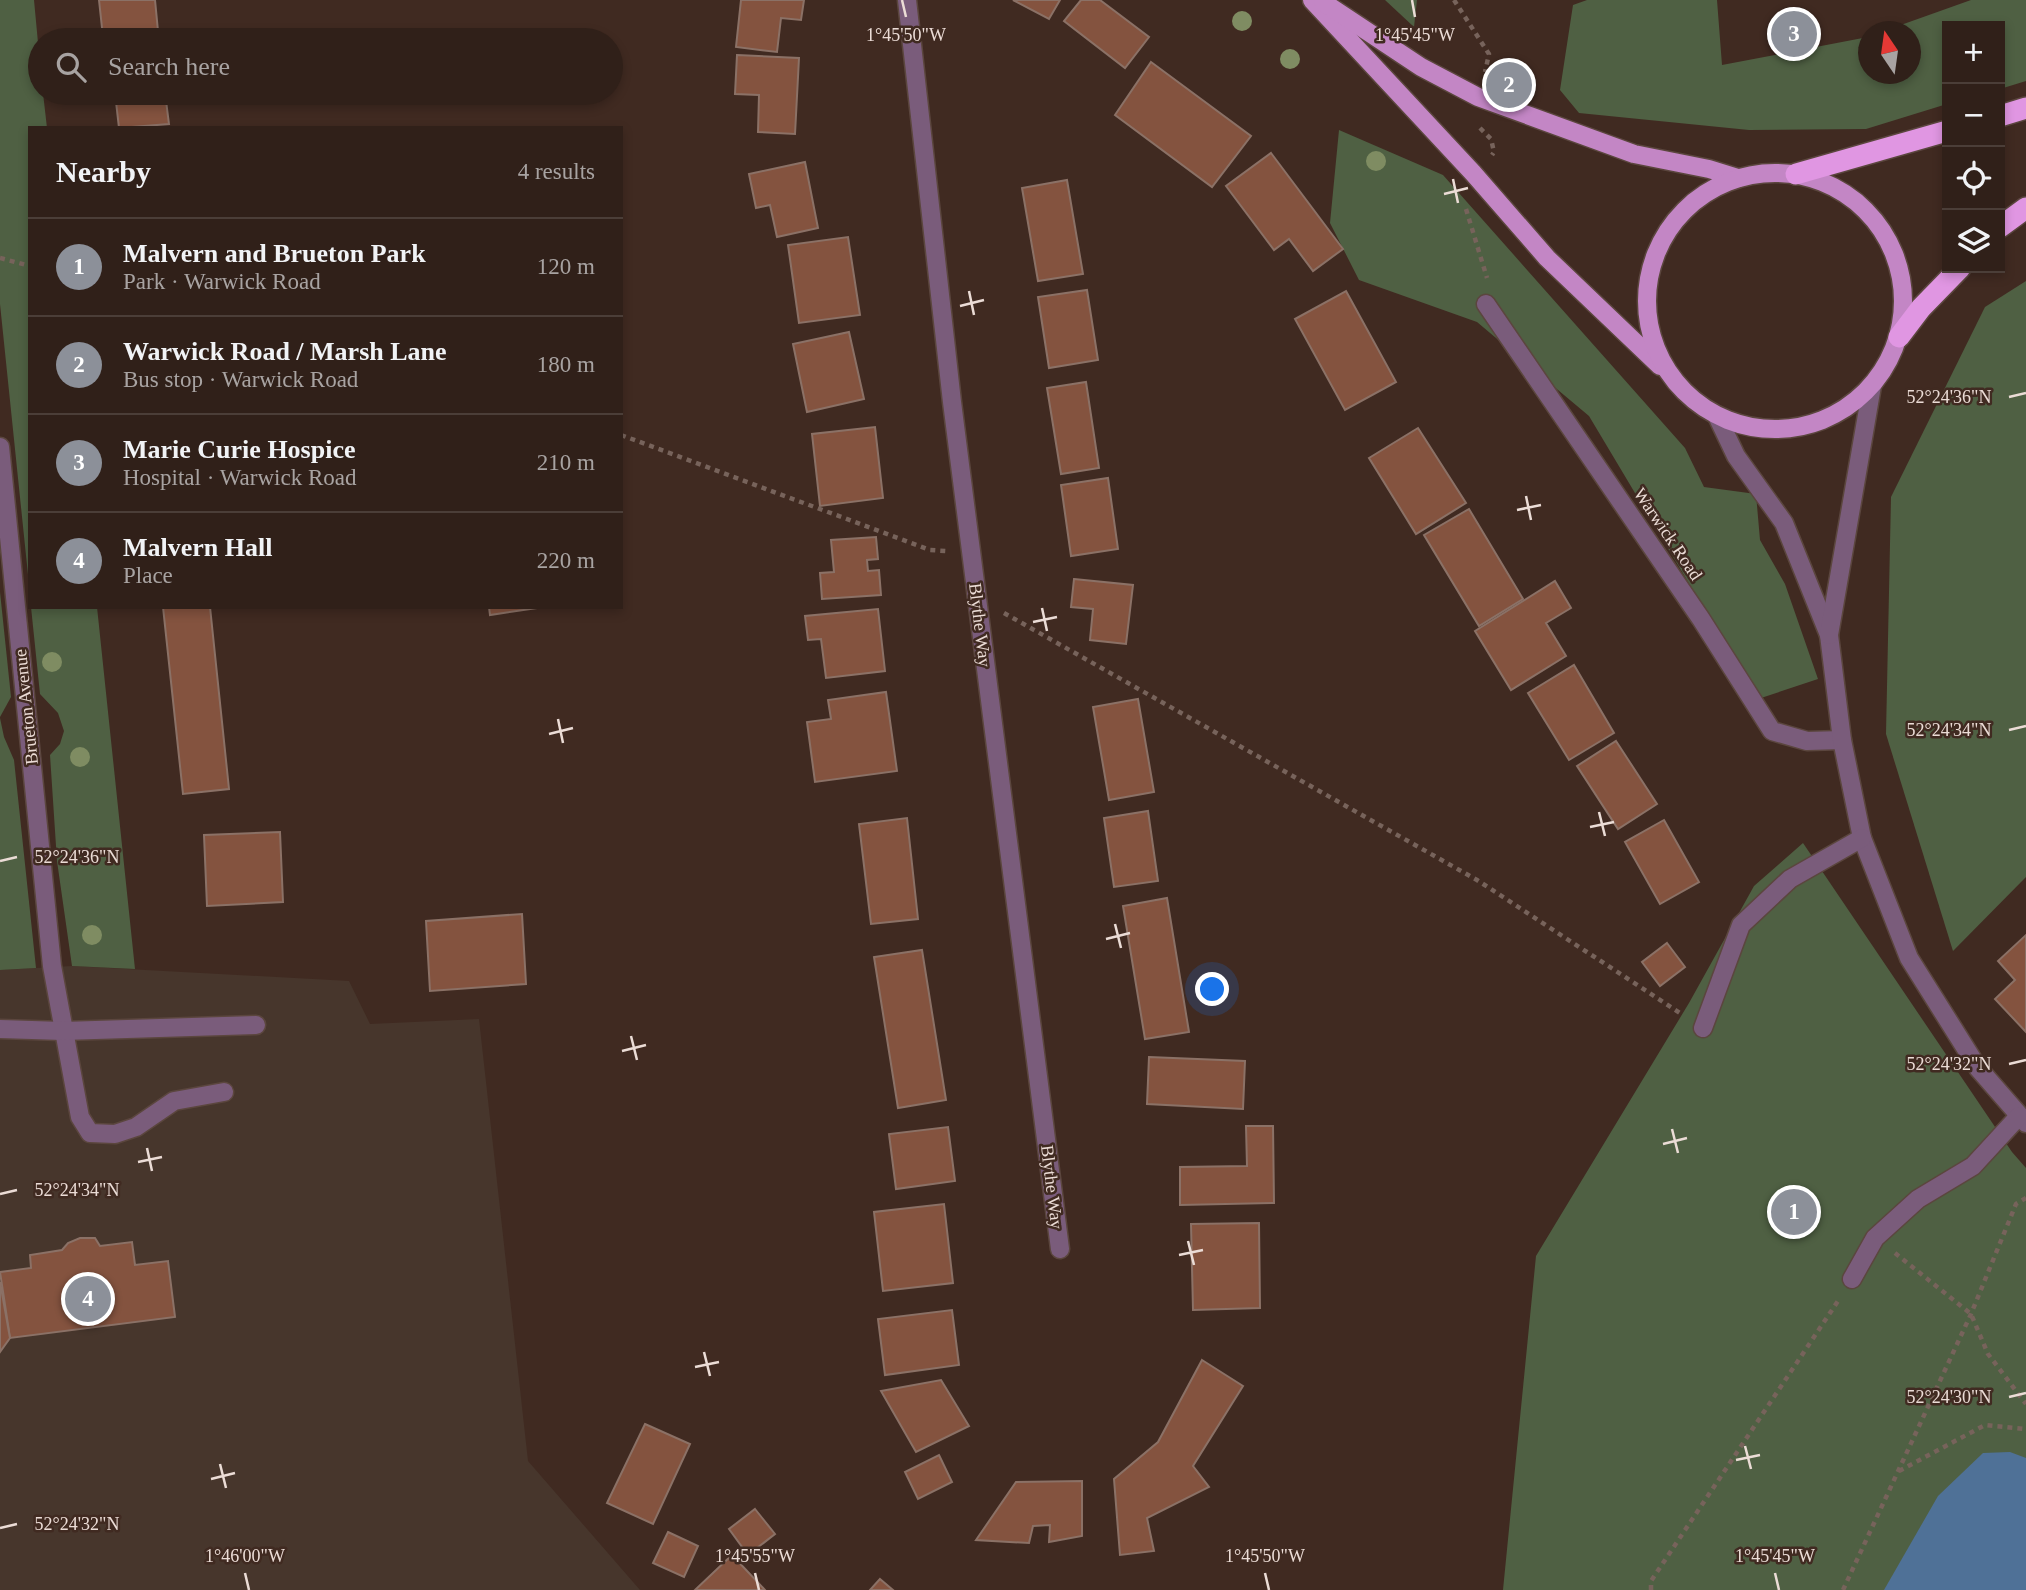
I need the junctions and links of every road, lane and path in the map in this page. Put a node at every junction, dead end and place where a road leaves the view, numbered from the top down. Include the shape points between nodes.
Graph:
1 (907, 0) edge
2 (1312, 0) edge
3 (1320, 0) edge
4 (2026, 108) edge
5 (2005, 114) edge
6 (1942, 132) edge
7 (1796, 174) junction
8 (1738, 178) junction
9 (2026, 208) edge
10 (2005, 223) edge
11 (0, 258) edge
12 (28, 265) edge
13 (1955, 273) edge
14 (1486, 304) dead end
15 (1899, 337) junction
16 (1668, 373) junction
17 (1872, 386) junction
18 (1717, 416) junction
19 (623, 436) edge
20 (0, 447) edge
21 (970, 554) junction
22 (976, 597) junction
23 (1829, 635) junction
24 (1842, 740) junction
25 (1862, 838) junction
26 (256, 1025) dead end
27 (1703, 1028) joint
28 (0, 1029) edge
29 (63, 1031) junction
30 (223, 1092) dead end
31 (2023, 1120) edge
32 (2026, 1198) edge
33 (1875, 1238) junction
34 (1060, 1249) dead end
35 (1852, 1279) joint
36 (1971, 1314) junction
37 (2026, 1404) edge
38 (2026, 1429) edge
39 (1898, 1472) junction
40 (1651, 1590) edge
41 (1843, 1590) edge

1 - 21 street, Blythe Way
2 - 16 main road via 1547,258
3 - 8 main road via 1421,67 1478,97 1634,154
4 - 5 highway
6 - 7 highway
7 - 8 main road via 1767,172
7 - 15 main road via 1837,188 1871,215 1894,252 1904,294
8 - 16 main road via 1692,204 1673,222 1653,257 1646,297 1651,337
9 - 10 highway
11 - 12 path
13 - 15 highway
14 - 24 street, Warwick Road via 1772,731 1807,741
15 - 17 main road
16 - 18 main road via 1689,398
17 - 18 main road via 1839,413 1800,428 1757,429
17 - 23 street
18 - 23 street via 1736,456 1784,523
19 - 21 path via 930,550
20 - 29 street, Brueton Avenue via 52,966
21 - 22 street, Blythe Way
22 - 27 path via 1477,880
22 - 34 street, Blythe Way
23 - 24 street
24 - 25 street
25 - 27 street via 1790,880 1741,925
25 - 31 street via 1909,958 1978,1068
26 - 29 street
28 - 29 street
29 - 30 street, Brueton Avenue via 80,1117 90,1133 136,1128 174,1101
31 - 33 street via 1973,1166 1918,1199
32 - 36 path via 2016,1204
33 - 35 street
33 - 36 path
35 - 40 path via 1651,1581
36 - 37 path via 1988,1354
36 - 39 path
38 - 39 path via 1984,1425
39 - 41 path

